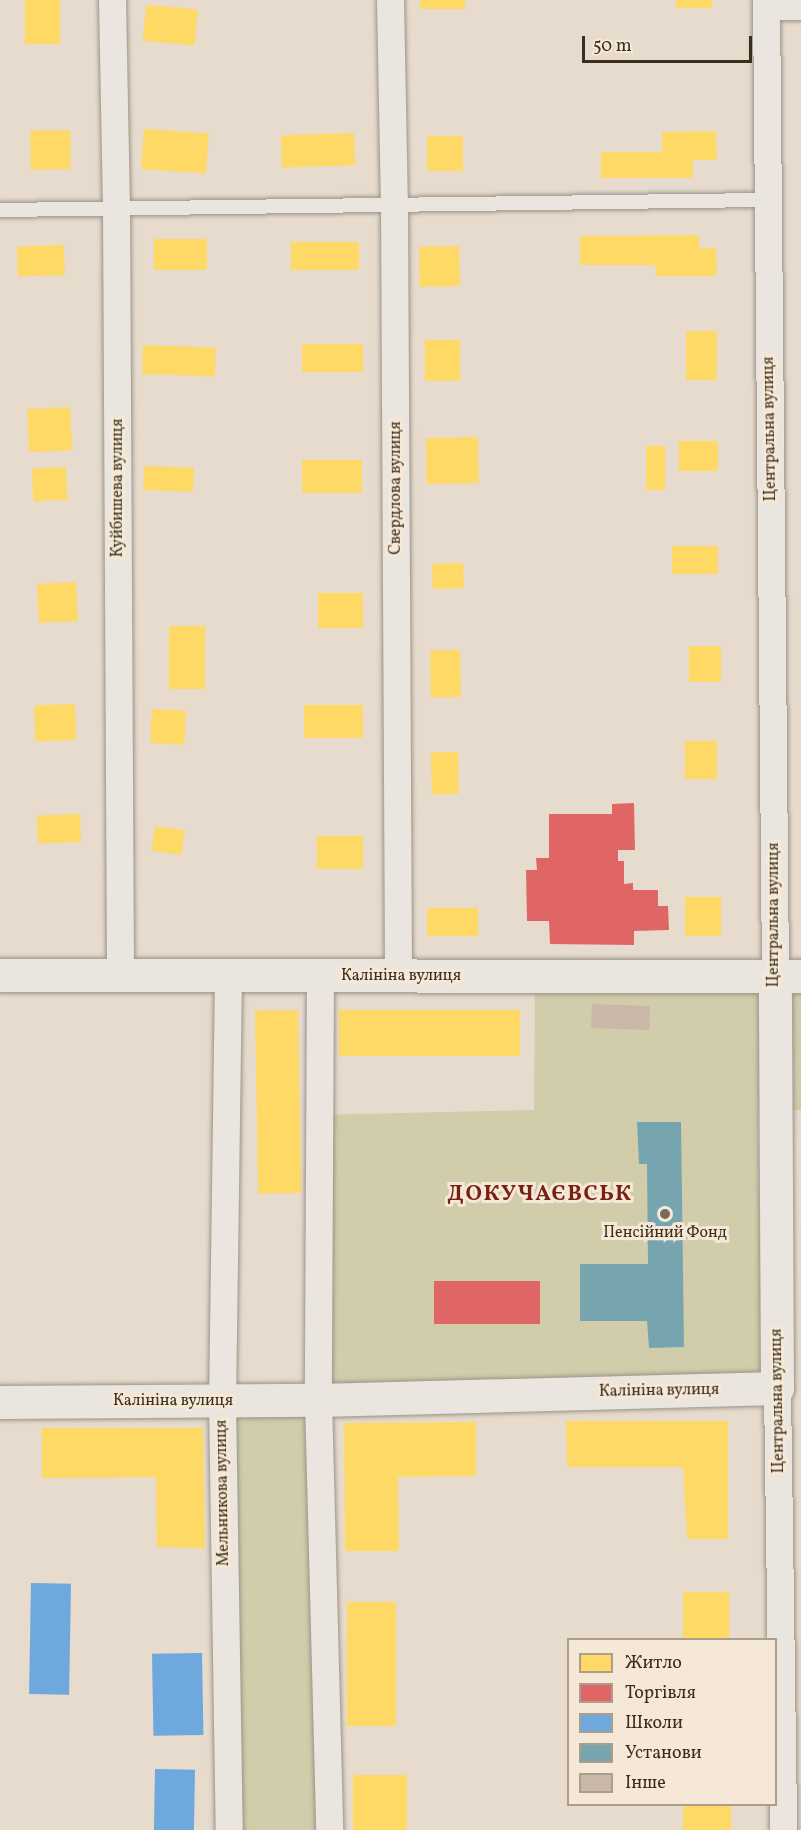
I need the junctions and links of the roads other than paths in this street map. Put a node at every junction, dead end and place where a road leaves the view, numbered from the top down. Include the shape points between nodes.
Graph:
1 (112, 0) edge
2 (390, 0) edge
3 (766, 3) edge
4 (801, 6) edge
5 (768, 200) junction
6 (394, 205) junction
7 (116, 206) junction
8 (0, 210) edge
9 (0, 975) edge
10 (120, 975) junction
11 (228, 975) junction
12 (320, 976) junction
13 (398, 976) junction
14 (788, 976) edge
15 (788, 1126) edge
16 (777, 1388) junction
17 (318, 1400) junction
18 (222, 1401) junction
19 (0, 1402) edge
20 (229, 1830) edge
21 (329, 1830) edge
22 (783, 1830) edge

1 - 7 street, Куйбишева вулиця
2 - 6 street, Свердлова вулиця
3 - 4 street
3 - 5 street, Центральна вулиця
5 - 6 lane
5 - 14 street, Центральна вулиця
6 - 7 lane
6 - 13 street, Свердлова вулиця
7 - 8 lane
7 - 10 street, Куйбишева вулиця
9 - 10 main road, Калініна вулиця
10 - 11 main road, Калініна вулиця
11 - 12 main road, Калініна вулиця
11 - 18 street, Мельникова вулиця
12 - 13 main road, Калініна вулиця
12 - 17 street
13 - 14 main road, Калініна вулиця
14 - 15 main road, Центральна вулиця
15 - 16 main road, Центральна вулиця
16 - 17 main road, Калініна вулиця
16 - 22 street, Центральна вулиця
17 - 18 main road, Калініна вулиця
17 - 21 street
18 - 19 main road, Калініна вулиця
18 - 20 street, Мельникова вулиця

